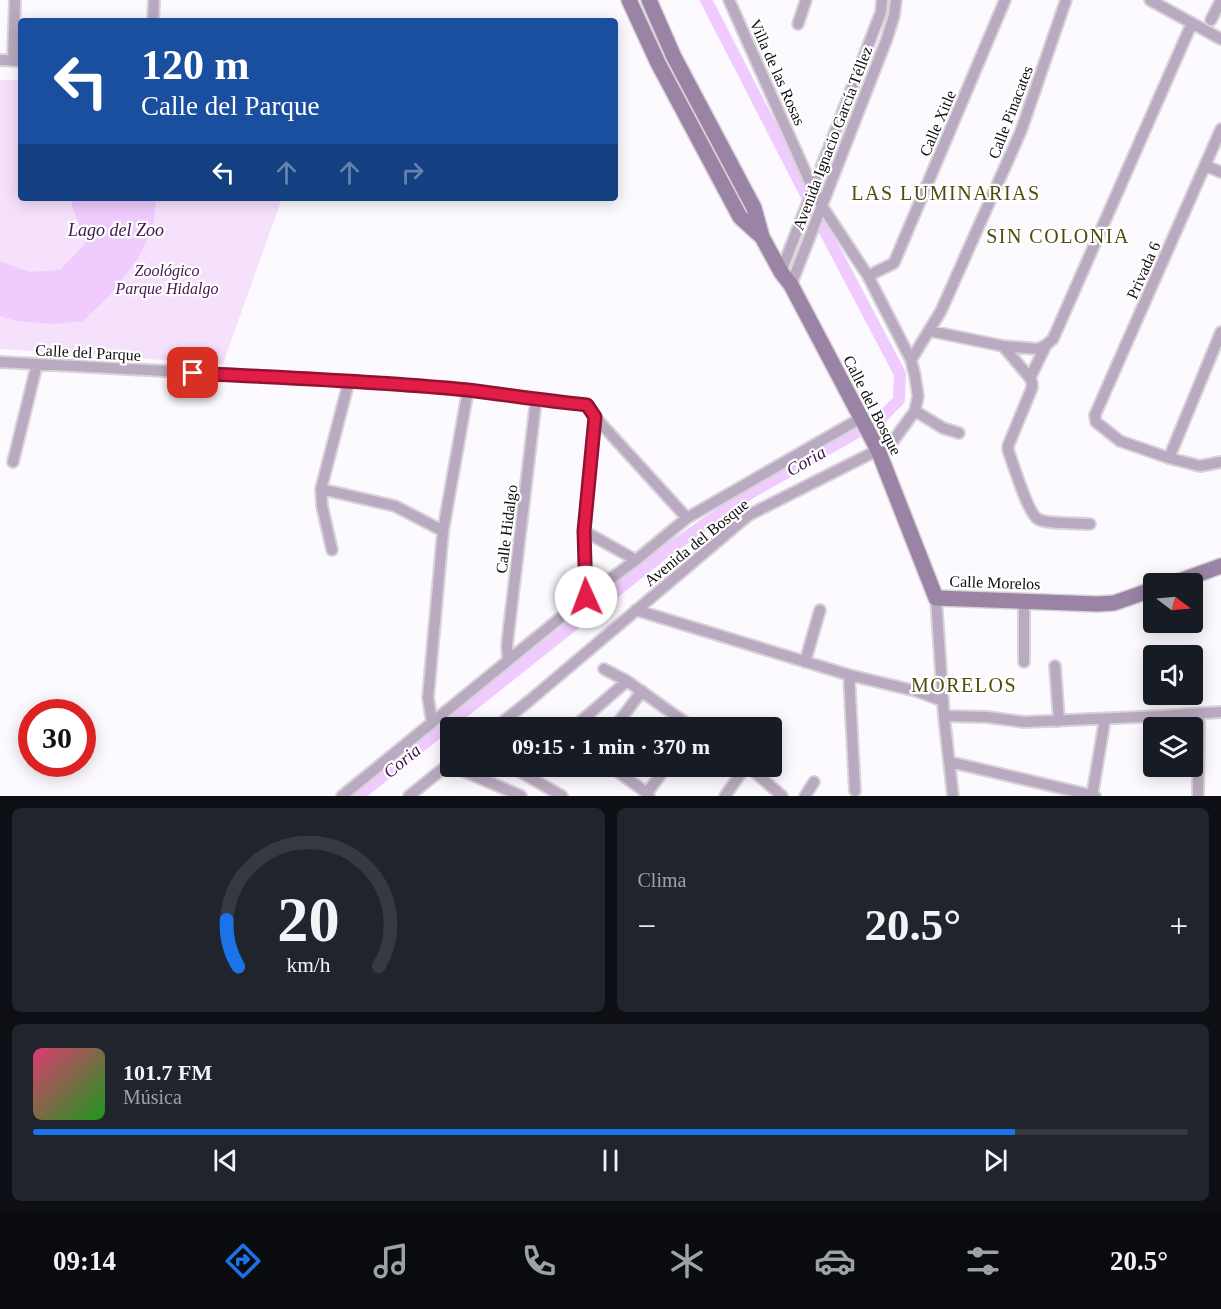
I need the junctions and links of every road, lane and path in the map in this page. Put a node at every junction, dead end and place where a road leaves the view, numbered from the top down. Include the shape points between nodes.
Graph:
1 (15, 0) edge
2 (154, 0) edge
3 (629, 0) edge
4 (649, 0) edge
5 (729, 0) edge
6 (806, 0) edge
7 (882, 0) edge
8 (896, 0) edge
9 (1005, 0) edge
10 (1066, 0) edge
11 (1150, 0) edge
12 (1221, 0) edge
13 (153, 18) edge
14 (1211, 20) dead end
15 (1192, 23) junction
16 (798, 24) dead end
17 (1221, 39) edge
18 (0, 60) edge
19 (17, 61) edge
20 (1221, 129) edge
21 (1206, 166) junction
22 (1221, 172) edge
23 (811, 194) junction
24 (820, 211) junction
25 (762, 237) junction
26 (781, 272) junction
27 (868, 276) junction
28 (790, 285) junction
29 (930, 331) junction
30 (1221, 332) edge
31 (1046, 345) junction
32 (1003, 346) junction
33 (911, 360) junction
34 (5, 362) edge
35 (37, 364) junction
36 (1030, 378) junction
37 (349, 381) junction
38 (468, 390) junction
39 (918, 396) joint
40 (536, 400) junction
41 (915, 411) junction
42 (595, 417) junction
43 (865, 426) junction
44 (959, 433) dead end
45 (879, 450) junction
46 (1169, 458) junction
47 (13, 462) dead end
48 (1221, 462) edge
49 (321, 489) junction
50 (687, 518) junction
51 (1090, 524) dead end
52 (443, 531) junction
53 (584, 531) junction
54 (332, 550) dead end
55 (636, 560) junction
56 (1221, 566) edge
57 (1202, 573) edge
58 (1143, 594) edge
59 (586, 597) junction
60 (936, 598) junction
61 (1024, 601) junction
62 (636, 610) junction
63 (820, 610) dead end
64 (508, 661) junction
65 (805, 662) junction
66 (1024, 663) dead end
67 (1055, 666) dead end
68 (604, 669) dead end
69 (849, 675) junction
70 (627, 681) junction
71 (642, 691) junction
72 (943, 701) junction
73 (1221, 712) edge
74 (1199, 714) junction
75 (944, 716) junction
76 (508, 717) edge
77 (586, 717) edge
78 (622, 717) edge
79 (678, 717) edge
80 (1105, 719) junction
81 (1059, 721) junction
82 (432, 722) junction
83 (950, 762) junction
84 (440, 776) edge
85 (479, 777) edge
86 (536, 777) edge
87 (624, 777) edge
88 (660, 777) edge
89 (739, 777) edge
90 (760, 777) edge
91 (814, 782) dead end
92 (855, 791) dead end
93 (648, 795) edge
94 (342, 796) edge
95 (409, 796) edge
96 (521, 796) edge
97 (562, 796) edge
98 (725, 796) edge
99 (782, 796) edge
100 (805, 796) edge
101 (953, 796) edge
102 (1093, 796) edge
103 (1198, 796) edge

1 - 19 street
2 - 13 street
3 - 25 street, Calle del Bosque via 740,217
4 - 25 street, Calle del Bosque via 674,57 754,207
5 - 23 street, Villa de las Rosas
6 - 16 street
7 - 23 street, Avenida Ignacio García Téllez via 881,12
8 - 24 street, Avenida Ignacio García Téllez via 889,33
9 - 27 street, Calle Xitle via 894,263
10 - 29 street, Calle Pinacates via 1021,131
11 - 15 street
12 - 14 street
15 - 17 street
15 - 31 street via 1053,339
18 - 19 street
20 - 21 street, Privada 6
21 - 22 street
21 - 46 street, Privada 6 via 1095,415 1096,422 1120,441
23 - 24 street, Villa de las Rosas
23 - 26 street, Avenida Ignacio García Téllez
24 - 27 street, Villa de las Rosas
24 - 28 street, Avenida Ignacio García Téllez
25 - 26 street, Calle del Bosque
26 - 28 street, Calle del Bosque
27 - 33 street, Villa de las Rosas
28 - 43 street, Calle del Bosque
29 - 32 street
29 - 33 street, Calle Pinacates
30 - 46 street
31 - 32 street via 1038,349
31 - 36 street
32 - 36 street
33 - 39 street, Villa de las Rosas
34 - 35 street, Calle del Parque
35 - 37 street, Calle del Parque
35 - 47 street
36 - 51 street via 1032,388 1008,446 1028,504 1034,517 1042,521
37 - 38 street, Calle del Parque
37 - 49 street
38 - 40 street, Calle del Parque
38 - 52 street
39 - 41 street, Avenida del Bosque
40 - 42 street, Calle del Parque via 587,405
40 - 64 street, Calle Hidalgo
41 - 44 street
41 - 45 street, Avenida del Bosque via 893,441
42 - 50 street, Calle del Parque
42 - 53 street
43 - 45 street, Calle del Bosque
43 - 50 street
45 - 60 street, Calle del Bosque
45 - 62 street, Avenida del Bosque via 748,515
46 - 48 street via 1200,466
49 - 52 street via 395,506
49 - 54 street
50 - 55 street
52 - 82 street via 428,698
53 - 55 street
53 - 59 street
55 - 59 street
56 - 57 street
58 - 61 street, Calle Morelos via 1114,603
59 - 64 street
60 - 61 street, Calle Morelos
60 - 72 street, Calle Morelos
61 - 66 street
62 - 65 street
62 - 76 street, Avenida del Bosque
63 - 65 street
64 - 82 street
65 - 69 street
67 - 81 street
68 - 70 street
69 - 72 street
69 - 92 street
70 - 71 street
70 - 77 street
71 - 78 street
71 - 79 street
72 - 75 street, Calle Morelos
73 - 74 street
74 - 80 street
74 - 103 street
75 - 81 street
75 - 83 street, Calle Morelos
80 - 81 street
80 - 102 street
82 - 94 street
83 - 101 street, Calle Morelos
83 - 102 street
84 - 95 street
85 - 96 street
86 - 97 street
87 - 93 street
88 - 93 street
89 - 98 street
90 - 99 street
91 - 100 street

